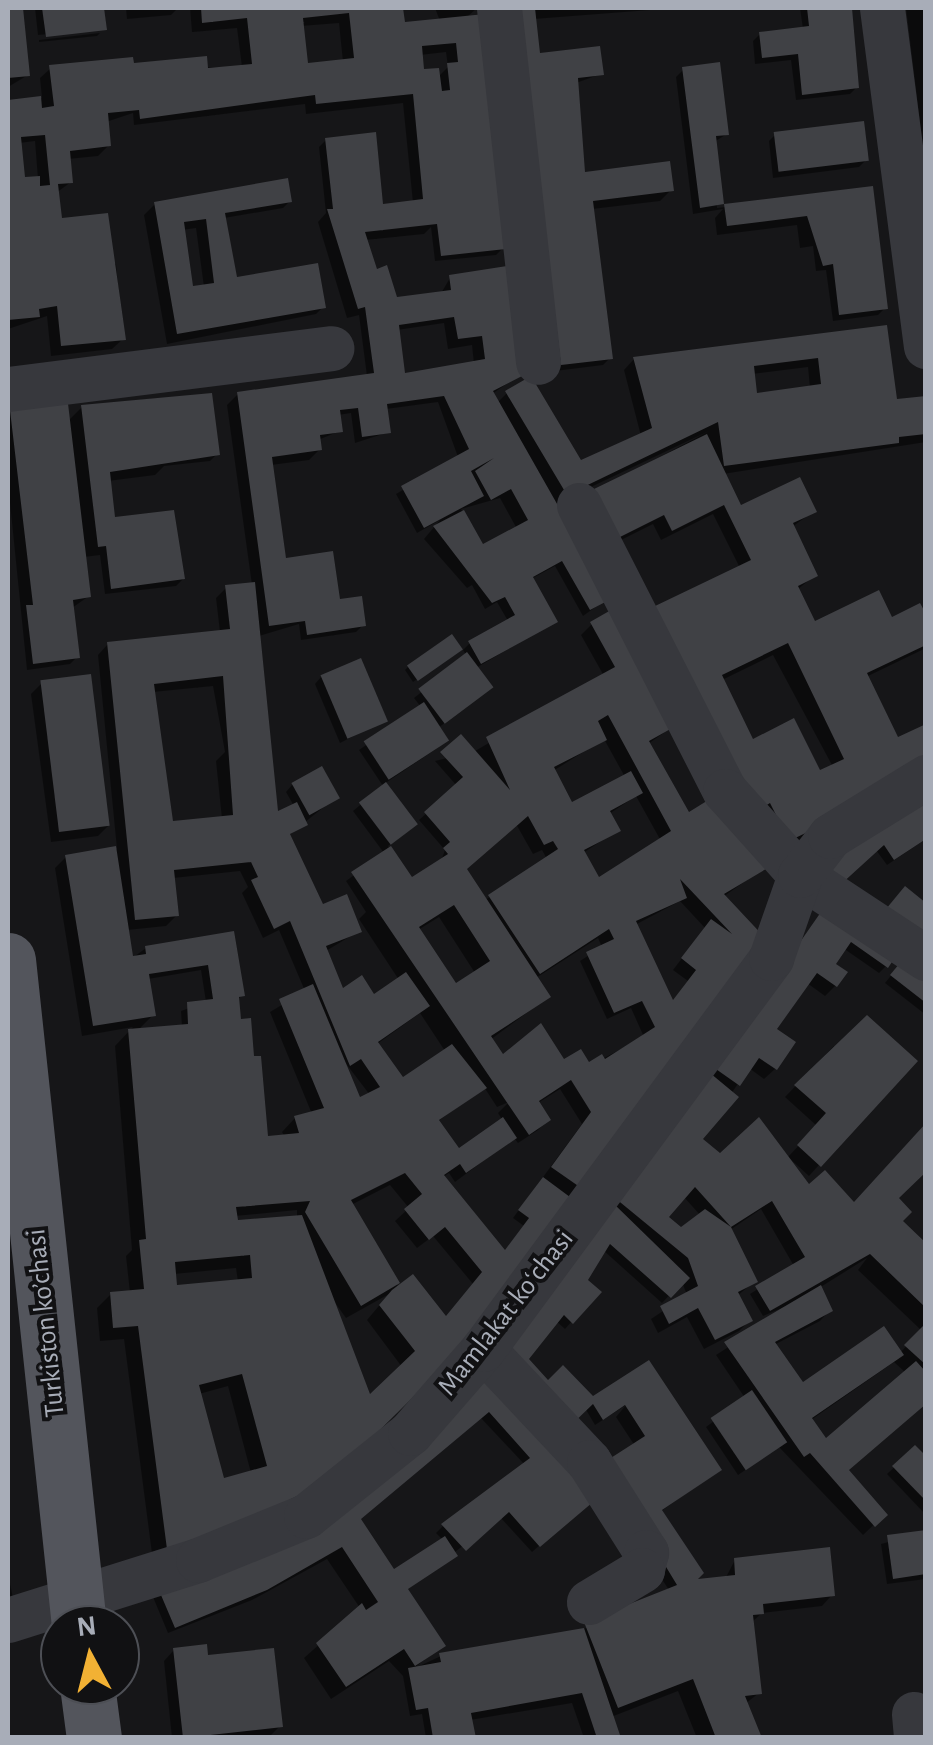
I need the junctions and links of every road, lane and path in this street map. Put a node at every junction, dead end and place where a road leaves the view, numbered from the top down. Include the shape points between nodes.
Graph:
1 (500, 8) edge
2 (882, 8) edge
3 (926, 346) edge
4 (330, 348) dead end
5 (538, 362) dead end
6 (8, 389) edge
7 (579, 506) dead end
8 (926, 777) edge
9 (800, 874) junction
10 (926, 958) edge
11 (8, 973) edge
12 (482, 1349) junction
13 (589, 1602) dead end
14 (76, 1605) edge
15 (98, 1605) edge
16 (40, 1617) edge
17 (8, 1620) edge
18 (90, 1705) edge
19 (94, 1738) edge

1 - 5 street
2 - 3 street
4 - 6 street
7 - 9 street via 725,790
8 - 9 street, Mamlakat koʻchasi via 830,836
9 - 10 street
9 - 12 street, Mamlakat koʻchasi via 771,958
11 - 14 main road, Turkiston ko’chasi
12 - 13 street via 590,1462 646,1552 642,1570
12 - 15 street, Mamlakat koʻchasi via 410,1434 306,1516
16 - 17 street, Mamlakat koʻchasi
18 - 19 main road

